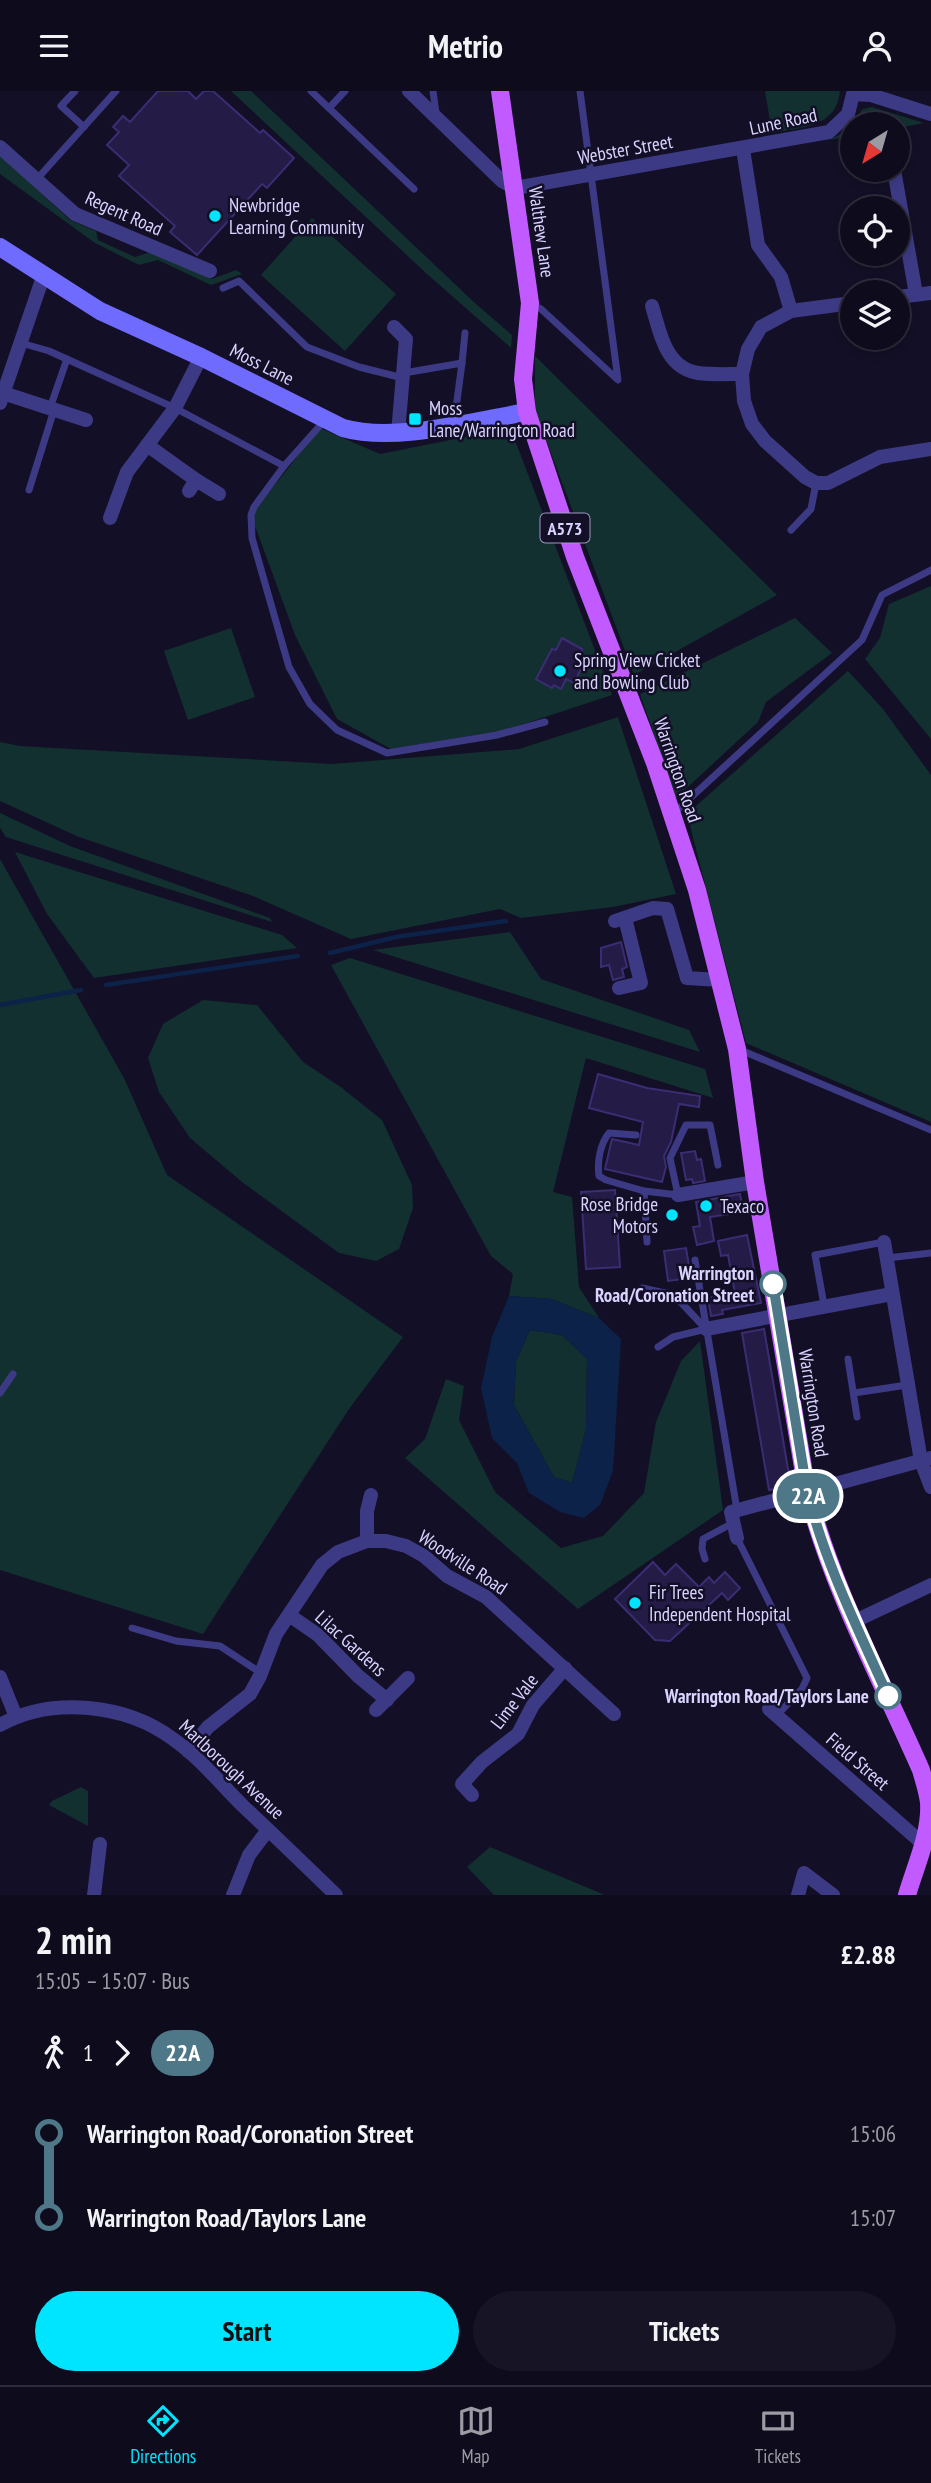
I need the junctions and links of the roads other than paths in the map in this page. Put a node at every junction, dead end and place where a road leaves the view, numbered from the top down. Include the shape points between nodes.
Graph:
1 (75, 91) edge
2 (116, 91) edge
3 (311, 91) edge
4 (345, 91) edge
5 (409, 91) edge
6 (433, 91) edge
7 (500, 91) edge
8 (580, 91) edge
9 (853, 93) edge
10 (329, 108) junction
11 (931, 114) edge
12 (437, 118) junction
13 (83, 127) junction
14 (0, 146) edge
15 (743, 149) junction
16 (592, 174) junction
17 (37, 180) junction
18 (896, 182) edge
19 (514, 188) junction
20 (414, 189) dead end
21 (0, 247) edge
22 (210, 271) dead end
23 (43, 277) junction
24 (223, 288) dead end
25 (931, 293) edge
26 (916, 294) junction
27 (910, 295) edge
28 (530, 303) junction
29 (840, 305) edge
30 (652, 306) dead end
31 (791, 311) junction
32 (394, 327) dead end
33 (465, 333) dead end
34 (21, 343) junction
35 (201, 356) junction
36 (67, 359) junction
37 (462, 363) junction
38 (742, 374) junction
39 (404, 376) junction
40 (523, 379) joint
41 (2, 398) edge
42 (175, 408) junction
43 (52, 409) junction
44 (527, 412) junction
45 (325, 419) junction
46 (86, 420) dead end
47 (454, 424) junction
48 (398, 433) junction
49 (147, 445) junction
50 (931, 449) edge
51 (284, 466) junction
52 (816, 482) junction
53 (29, 490) dead end
54 (219, 493) dead end
55 (110, 518) dead end
56 (791, 530) dead end
57 (931, 570) edge
58 (545, 722) dead end
59 (672, 814) junction
60 (720, 979) junction
61 (619, 988) dead end
62 (737, 1049) junction
63 (931, 1130) edge
64 (636, 1135) dead end
65 (718, 1165) dead end
66 (755, 1182) junction
67 (644, 1191) junction
68 (678, 1195) junction
69 (647, 1242) dead end
70 (884, 1242) joint
71 (931, 1252) edge
72 (886, 1258) junction
73 (695, 1261) dead end
74 (642, 1288) dead end
75 (892, 1294) junction
76 (824, 1305) junction
77 (778, 1314) junction
78 (706, 1329) junction
79 (658, 1347) dead end
80 (848, 1359) dead end
81 (13, 1374) dead end
82 (907, 1385) junction
83 (0, 1393) edge
84 (853, 1393) junction
85 (857, 1417) dead end
86 (926, 1459) edge
87 (931, 1487) edge
88 (807, 1491) junction
89 (371, 1495) dead end
90 (735, 1516) junction
91 (737, 1538) joint
92 (367, 1541) junction
93 (705, 1559) dead end
94 (931, 1585) edge
95 (289, 1615) junction
96 (855, 1621) junction
97 (132, 1627) dead end
98 (565, 1668) junction
99 (261, 1674) junction
100 (0, 1677) edge
101 (408, 1678) dead end
102 (772, 1713) joint
103 (614, 1714) dead end
104 (16, 1717) junction
105 (0, 1725) edge
106 (188, 1751) junction
107 (462, 1785) dead end
108 (930, 1804) edge
109 (268, 1830) junction
110 (922, 1843) junction
111 (100, 1844) dead end
112 (94, 1895) edge
113 (233, 1895) edge
114 (336, 1895) edge
115 (798, 1895) edge
116 (833, 1895) edge
117 (907, 1895) edge

1 - 13 lane via 61,106
2 - 13 lane
3 - 10 lane
4 - 10 lane
5 - 12 street
6 - 12 lane
7 - 19 main road, Walthew Lane / A573
8 - 16 lane
9 - 11 street, Lune Road
9 - 15 street, Lune Road via 848,114 829,132
10 - 20 lane
12 - 19 street
13 - 17 lane
14 - 17 street, Regent Road
15 - 16 street, Webster Street
15 - 31 street via 758,245 781,277
16 - 19 street, Webster Street
16 - 28 lane via 618,380
17 - 22 street, Regent Road via 75,214
18 - 26 street
19 - 28 main road, Walthew Lane / A573
21 - 23 street, Moss Lane
23 - 34 street
23 - 35 street, Moss Lane via 100,311
24 - 39 lane via 239,281 307,347 359,367
25 - 26 street
26 - 27 street
28 - 40 main road, Walthew Lane / A573
29 - 31 street
30 - 38 street via 664,346 675,361 696,373
31 - 38 street via 761,327 748,349
32 - 39 street via 406,339
33 - 37 lane
34 - 36 lane
34 - 41 street
35 - 42 street
35 - 45 street, Moss Lane
36 - 42 lane
36 - 43 lane
37 - 39 lane
37 - 47 lane
38 - 52 street via 752,424 805,477
39 - 48 street
40 - 44 main road, Warrington Road / A573
41 - 43 street
42 - 49 street
42 - 51 lane
43 - 46 street
43 - 53 lane
44 - 47 street, Moss Lane
44 - 59 main road, Warrington Road / A573 via 575,557
45 - 48 street, Moss Lane via 361,433
45 - 51 lane
47 - 48 street, Moss Lane
49 - 54 street via 192,485
49 - 55 street via 127,472
50 - 52 street via 880,457 828,483
51 - 58 lane via 254,507 252,538 289,667 310,704 337,730 387,753 497,735
52 - 56 lane via 811,509
57 - 59 lane via 882,594 862,640
59 - 60 main road, Warrington Road / A573
60 - 61 street via 687,978 667,909 653,908 620,919 641,982
60 - 62 main road, Warrington Road / A573
62 - 63 lane
62 - 66 main road, Warrington Road / A573
64 - 67 lane via 609,1133 597,1166 599,1176 606,1180
65 - 68 lane via 710,1125 686,1125 670,1158
66 - 68 street
66 - 77 main road, Warrington Road / A573
67 - 68 lane
67 - 69 lane
70 - 72 street
70 - 76 lane via 815,1255
71 - 72 lane
72 - 75 street
73 - 78 lane
74 - 78 lane via 674,1295
75 - 76 street
75 - 82 street
76 - 77 street
77 - 78 street
77 - 88 main road, Warrington Road / A573
78 - 79 lane via 673,1337
78 - 90 lane
80 - 84 lane
81 - 83 lane
82 - 84 lane
82 - 86 street
84 - 85 lane
86 - 87 street
86 - 88 street
88 - 90 street
88 - 96 main road, Warrington Road / A573
89 - 92 street
90 - 91 street
90 - 93 lane via 703,1539
91 - 102 lane via 807,1678 802,1689
92 - 95 street, Woodville Road via 338,1552 322,1565
92 - 98 street, Woodville Road via 397,1543 424,1556 447,1576 485,1597
94 - 96 street
95 - 99 street, Woodville Road
95 - 101 street, Lilac Gardens via 318,1635 382,1705
96 - 108 main road, Warrington Road / A573 via 922,1770
97 - 99 lane via 176,1641 220,1646
98 - 103 street, Woodville Road
98 - 107 street, Lime Vale via 533,1705 518,1734 482,1762
99 - 106 street, Woodville Road via 250,1694 208,1727
100 - 104 street
102 - 110 street, Field Street
104 - 105 street, Marlborough Avenue
104 - 106 street, Marlborough Avenue via 63,1707 127,1716 163,1732
106 - 109 street, Marlborough Avenue
108 - 110 main road, Warrington Road / A573
109 - 113 street via 249,1855
109 - 114 street, Marlborough Avenue
110 - 117 main road, Warrington Road / A573
111 - 112 street via 91,1860
115 - 116 street via 804,1873

